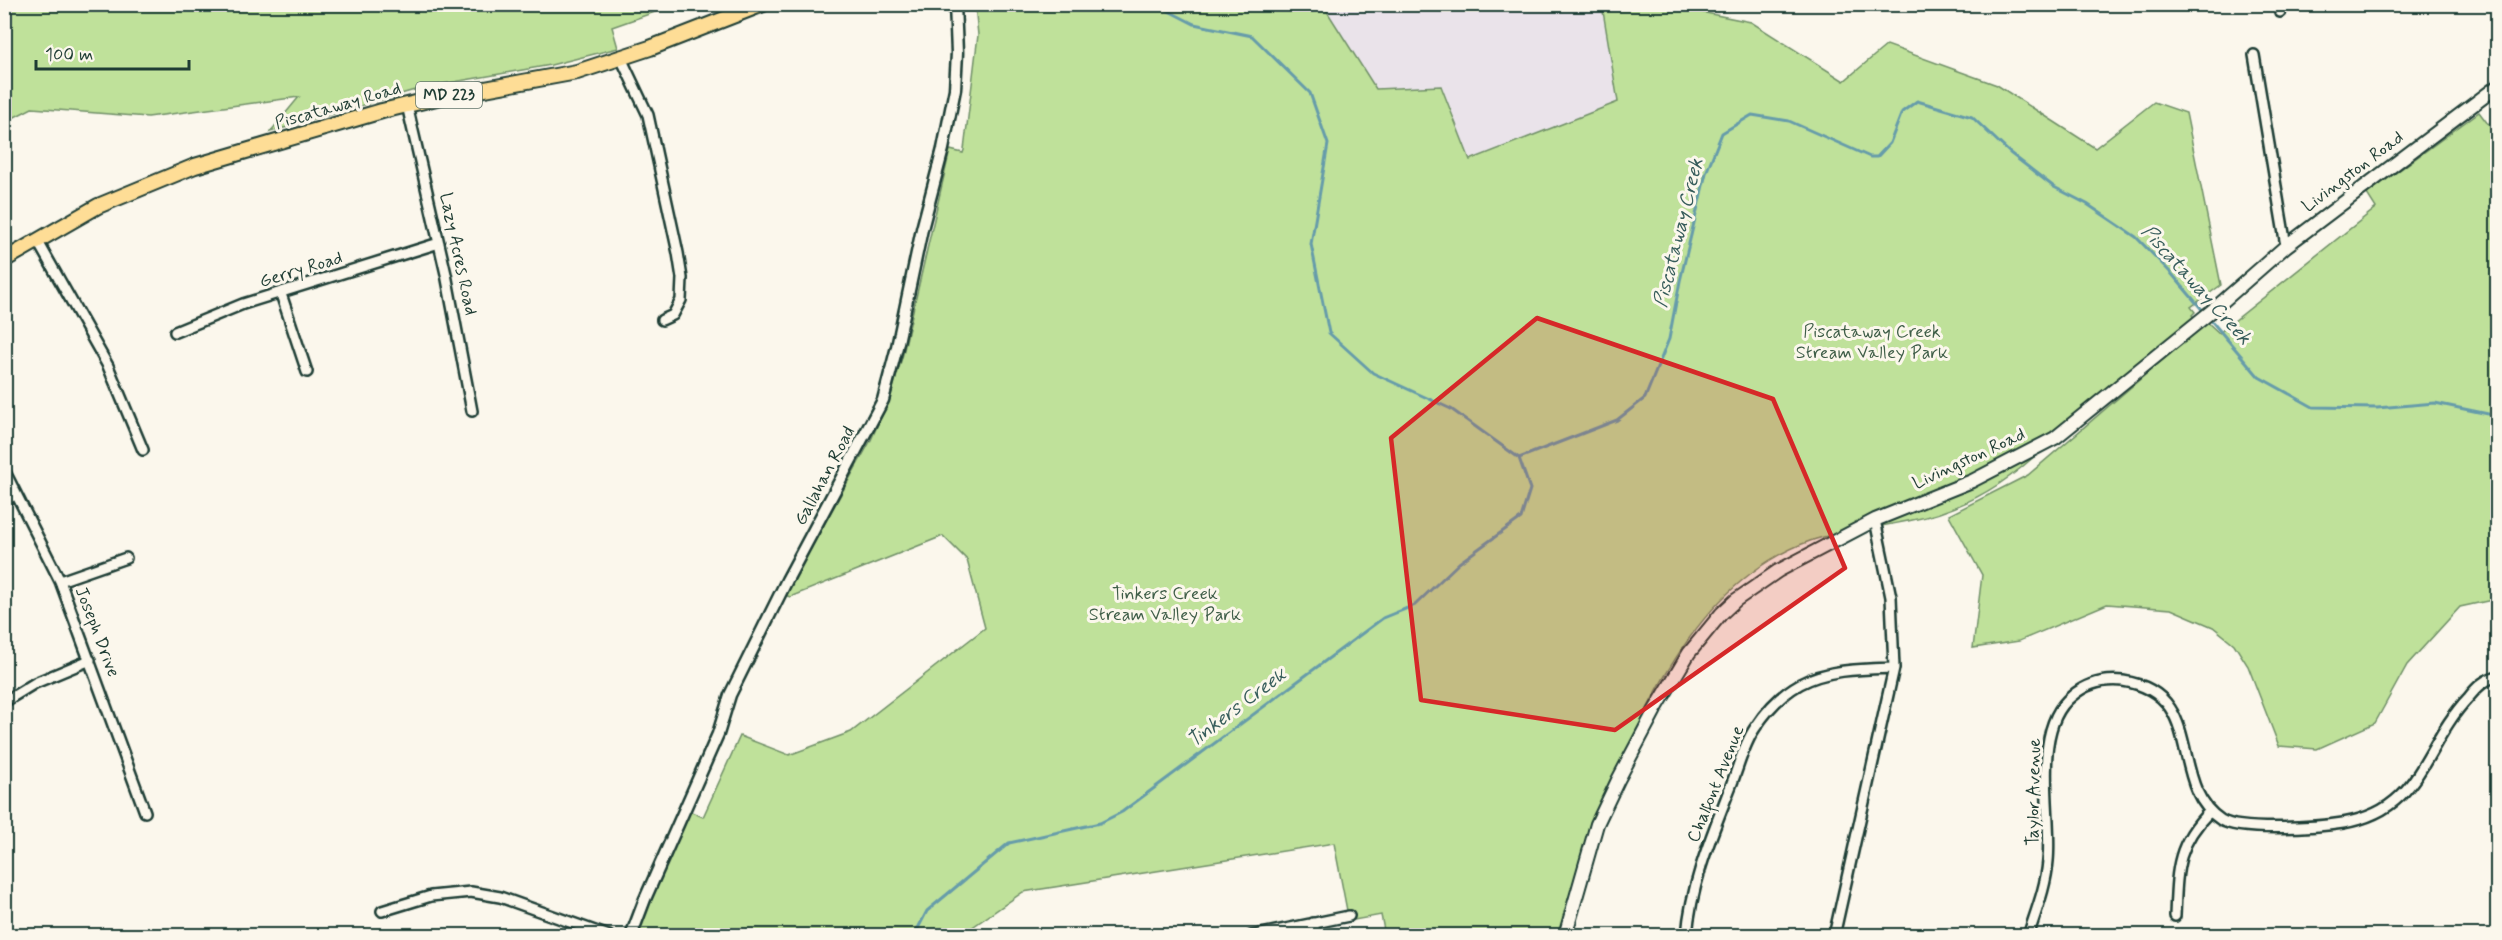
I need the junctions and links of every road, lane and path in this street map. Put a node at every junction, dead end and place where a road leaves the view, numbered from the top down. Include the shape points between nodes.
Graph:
1 (763, 4) edge
2 (955, 4) edge
3 (2254, 55) dead end
4 (621, 58) junction
5 (2498, 86) edge
6 (407, 105) junction
7 (38, 240) junction
8 (439, 243) junction
9 (2286, 246) junction
10 (4, 260) edge
11 (280, 294) junction
12 (662, 320) dead end
13 (175, 332) dead end
14 (307, 372) dead end
15 (472, 411) dead end
16 (143, 450) dead end
17 (4, 470) edge
18 (16, 494) junction
19 (4, 501) edge
20 (1875, 520) junction
21 (126, 558) dead end
22 (60, 581) junction
23 (90, 660) junction
24 (1894, 668) junction
25 (2498, 676) edge
26 (4, 702) edge
27 (2210, 811) junction
28 (145, 812) dead end
29 (382, 911) dead end
30 (1349, 916) dead end
31 (2175, 916) dead end
32 (1313, 923) junction
33 (609, 936) edge
34 (631, 936) edge
35 (1251, 936) edge
36 (1316, 936) edge
37 (1565, 936) edge
38 (1687, 936) edge
39 (1834, 936) edge
40 (2028, 936) edge

1 - 4 main road, Piscataway Road / MD 223
2 - 34 street, Gallahan Road via 955,88 883,400 730,695 718,734
3 - 9 street
4 - 6 main road, Piscataway Road / MD 223 via 568,74
4 - 12 street via 648,115 682,278 681,300 673,315
5 - 9 main road, Livingston Road
6 - 7 main road, Piscataway Road / MD 223 via 195,166 98,206
6 - 8 street, Lazy Acres Road
7 - 10 main road, Piscataway Road / MD 223
7 - 16 street via 108,366
8 - 11 street, Gerry Road
8 - 15 street, Lazy Acres Road
9 - 20 main road, Livingston Road via 2055,438 1971,481
11 - 13 street, Gerry Road via 243,304
11 - 14 street
17 - 18 street, Joseph Drive
18 - 19 street
18 - 22 street, Joseph Drive
20 - 24 street via 1891,597
20 - 37 main road, Livingston Road via 1754,586 1721,614 1689,653 1654,710 1597,824
21 - 22 street
22 - 23 street, Joseph Drive
23 - 26 street via 35,683
23 - 28 street, Joseph Drive
24 - 38 street, Chalfont Avenue via 1839,672 1810,679 1783,697 1762,719 1750,737 1713,830 1698,878
24 - 39 street
25 - 27 street via 2480,685 2463,703 2406,791 2373,816 2321,826 2255,826 2227,823
27 - 31 street via 2192,832 2181,854
27 - 40 street, Taylor Avenue via 2194,786 2181,729 2165,702 2151,690 2125,682 2104,680 2082,689 2058,711 2049,742 2048,863
29 - 33 street via 431,896 471,892 500,897
30 - 32 street
32 - 35 street
32 - 36 street

